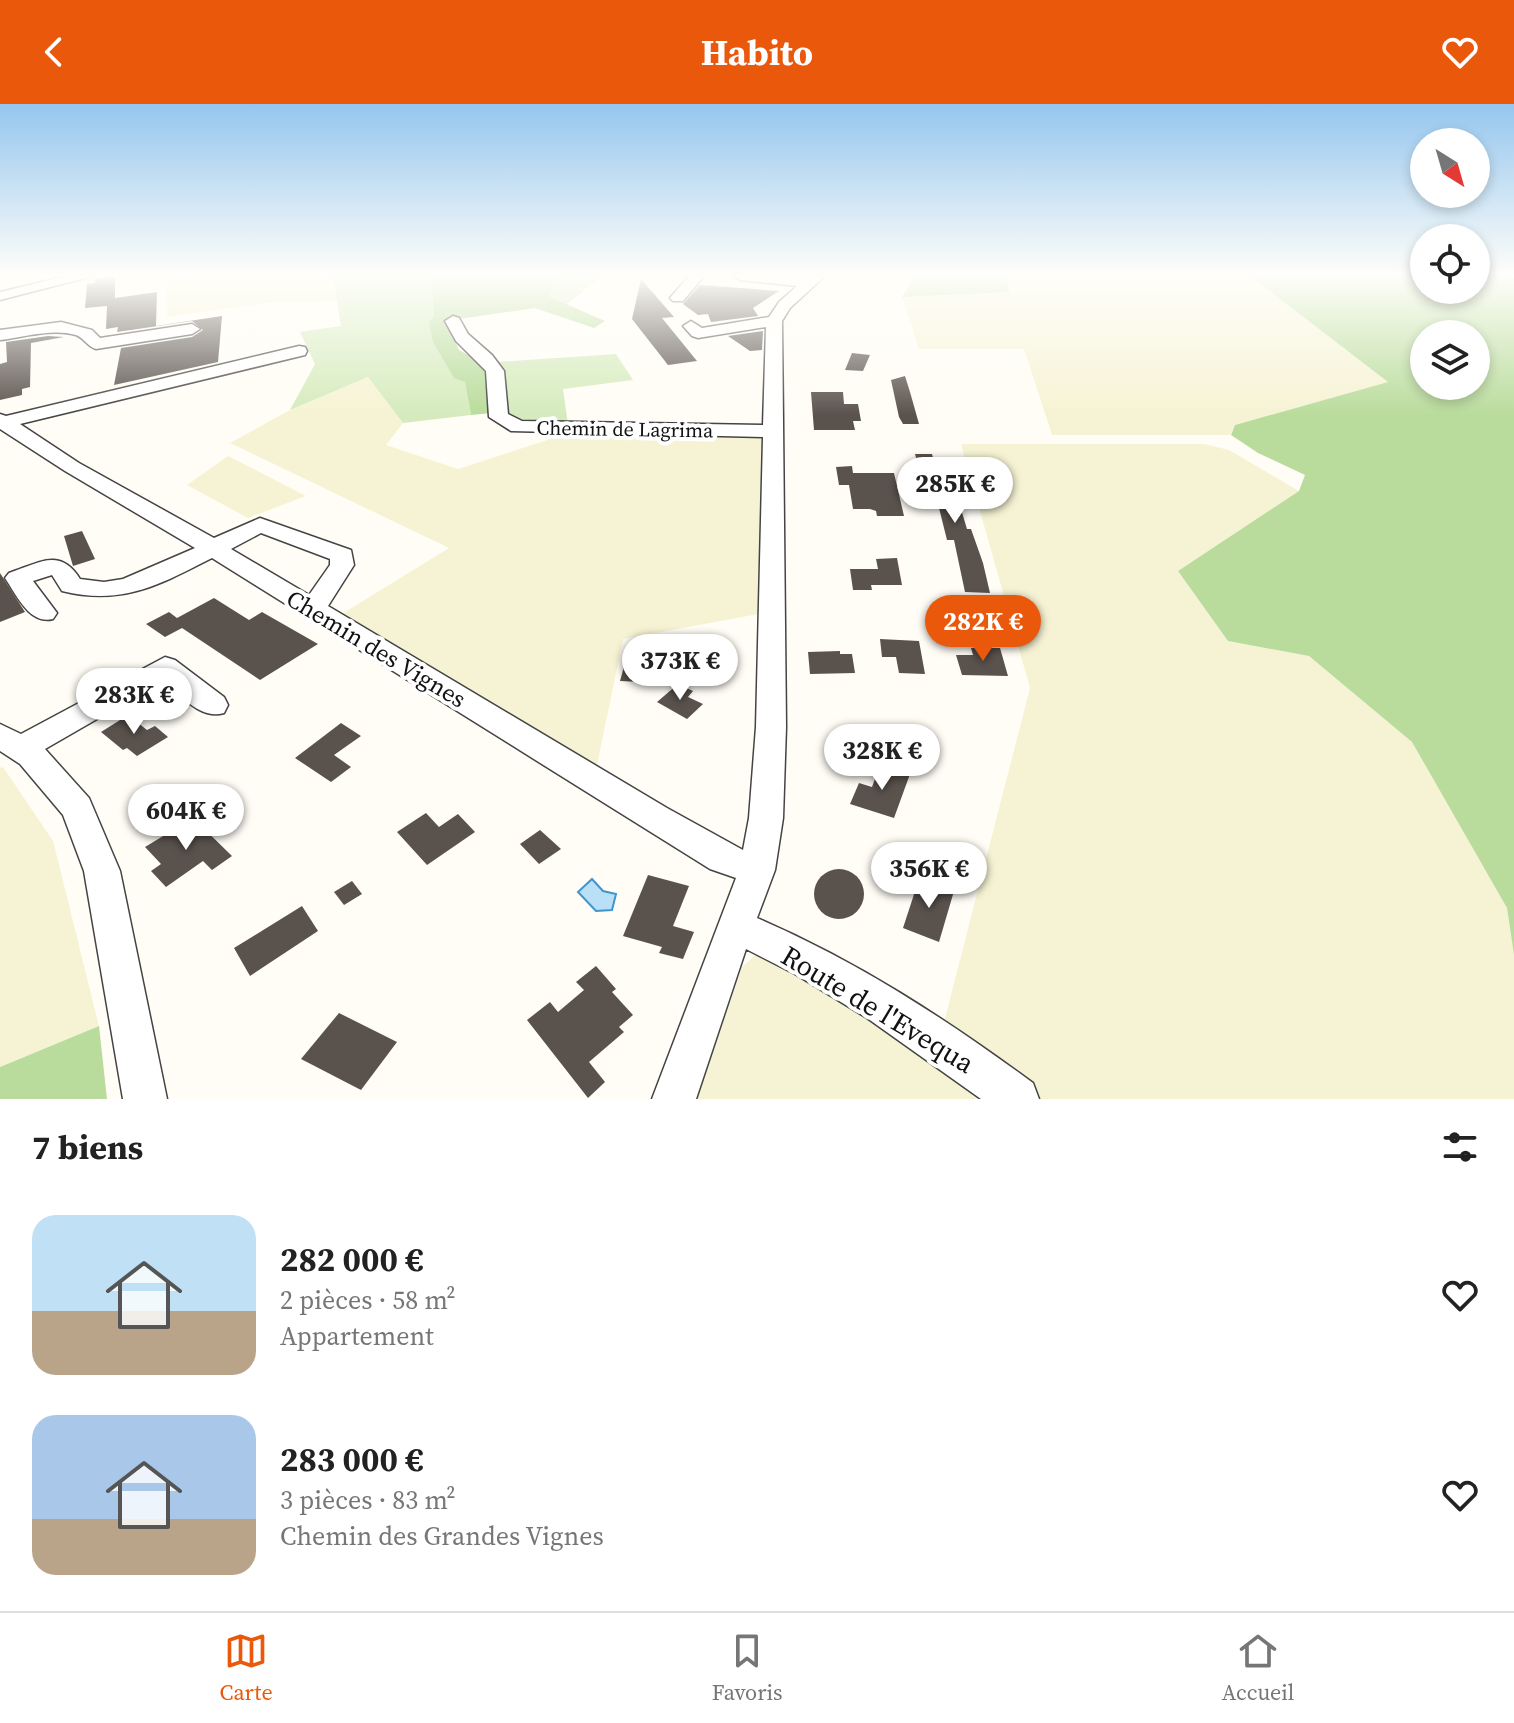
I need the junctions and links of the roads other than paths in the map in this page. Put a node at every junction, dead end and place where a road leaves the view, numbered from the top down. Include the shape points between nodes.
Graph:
1 (47, 322) edge
2 (454, 322) edge
3 (765, 322) edge
4 (774, 322) edge
5 (691, 326) dead end
6 (192, 329) dead end
7 (0, 332) edge
8 (299, 351) dead end
9 (2, 421) edge
10 (772, 431) junction
11 (209, 548) junction
12 (312, 611) junction
13 (44, 613) dead end
14 (213, 705) dead end
15 (10, 742) edge
16 (757, 870) junction
17 (735, 926) junction
18 (145, 1099) edge
19 (674, 1099) edge
20 (1017, 1099) edge

1 - 7 street
2 - 10 street, Chemin de Lagrima via 465,343 493,366 499,417 518,427
3 - 5 street via 698,333
4 - 10 street
6 - 7 street via 104,352 86,333 61,327
8 - 9 street
9 - 11 street, Chemin des Vignes
10 - 16 street via 770,776
11 - 12 street, Chemin des Vignes
11 - 12 street via 260,525 339,551 342,565
11 - 13 street via 113,590 71,585 54,566 18,578
12 - 16 street, Chemin des Vignes via 722,858
14 - 15 street via 165,667
15 - 18 street via 31,755 77,808 102,871
16 - 17 street
17 - 19 street
17 - 20 street, Route de l'Evequa via 862,993 963,1057

